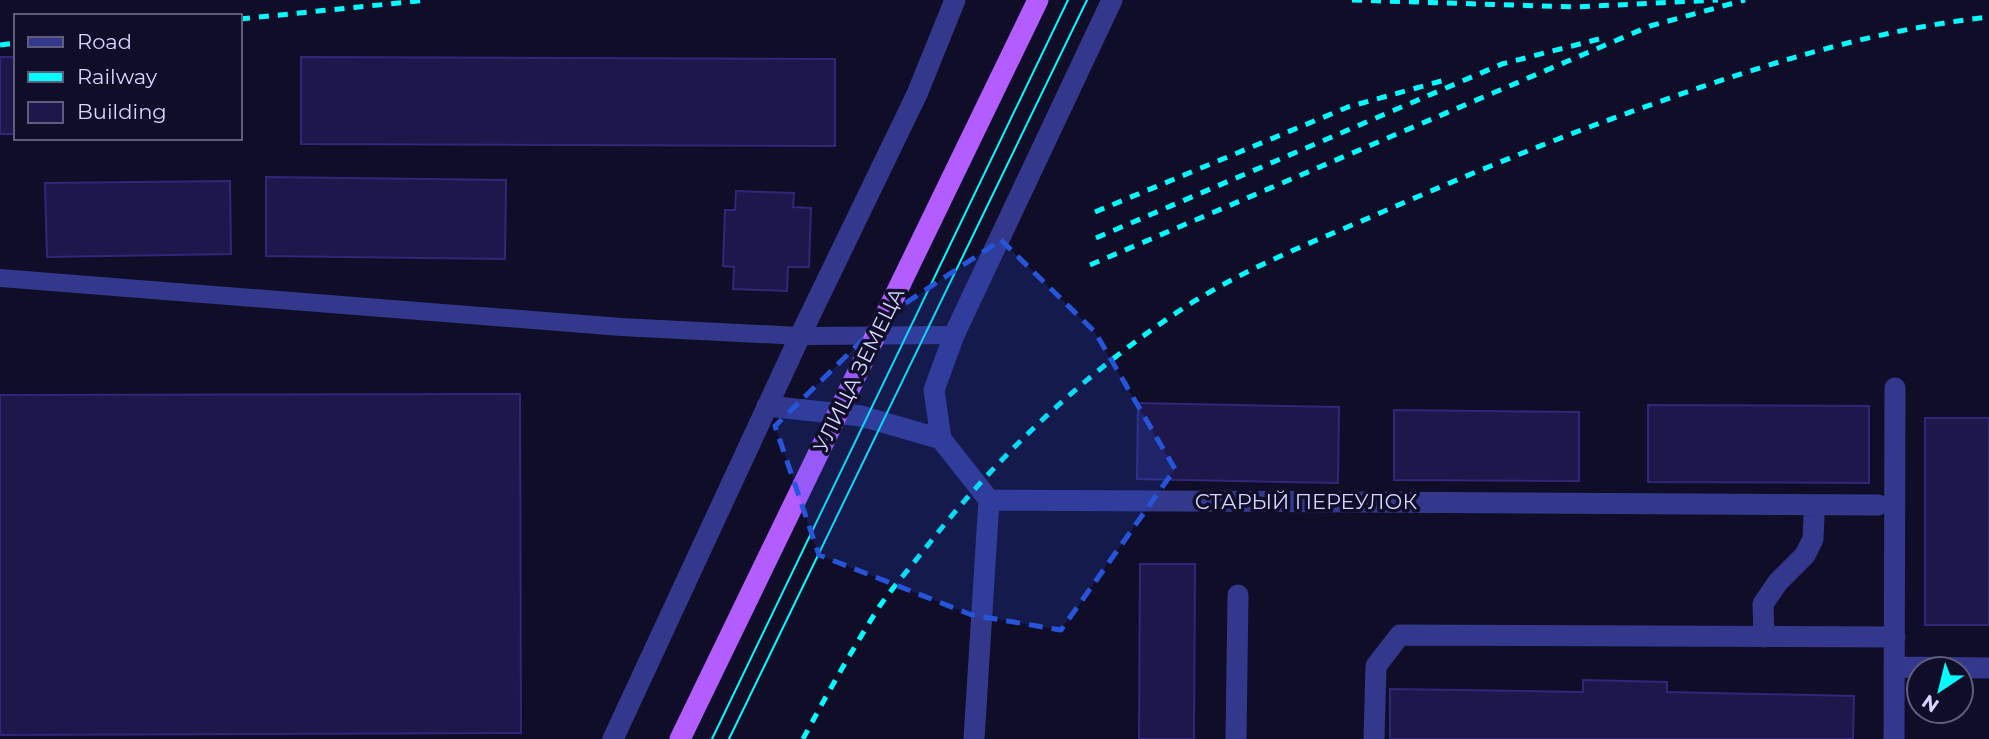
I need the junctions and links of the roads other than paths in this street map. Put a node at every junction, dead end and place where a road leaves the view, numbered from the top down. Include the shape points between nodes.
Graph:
1 (955, 0) edge
2 (1038, 0) edge
3 (1112, 0) edge
4 (0, 278) edge
5 (954, 335) junction
6 (800, 336) junction
7 (1895, 388) dead end
8 (767, 406) junction
9 (941, 439) junction
10 (989, 500) junction
11 (1878, 505) dead end
12 (1814, 516) dead end
13 (1238, 595) dead end
14 (1764, 636) junction
15 (1895, 637) junction
16 (1895, 667) junction
17 (1989, 668) edge
18 (613, 739) edge
19 (680, 739) edge
20 (974, 739) edge
21 (1236, 739) edge
22 (1374, 739) edge
23 (1894, 739) edge

1 - 6 street via 917,94
2 - 19 main road, УЛИЦА ЗЕМЕЦА, bridge
3 - 5 street
4 - 6 lane via 621,327
5 - 6 lane
5 - 9 street via 934,390
6 - 8 street
7 - 15 street
8 - 9 street via 861,416
8 - 18 street
9 - 10 street
10 - 11 street, СТАРЫЙ ПЕРЕУЛОК
10 - 20 street
12 - 14 street via 1813,539 1805,555 1777,582 1763,604
13 - 21 street
14 - 15 street
14 - 22 street via 1400,635 1376,666
15 - 16 street
16 - 17 street
16 - 23 street

